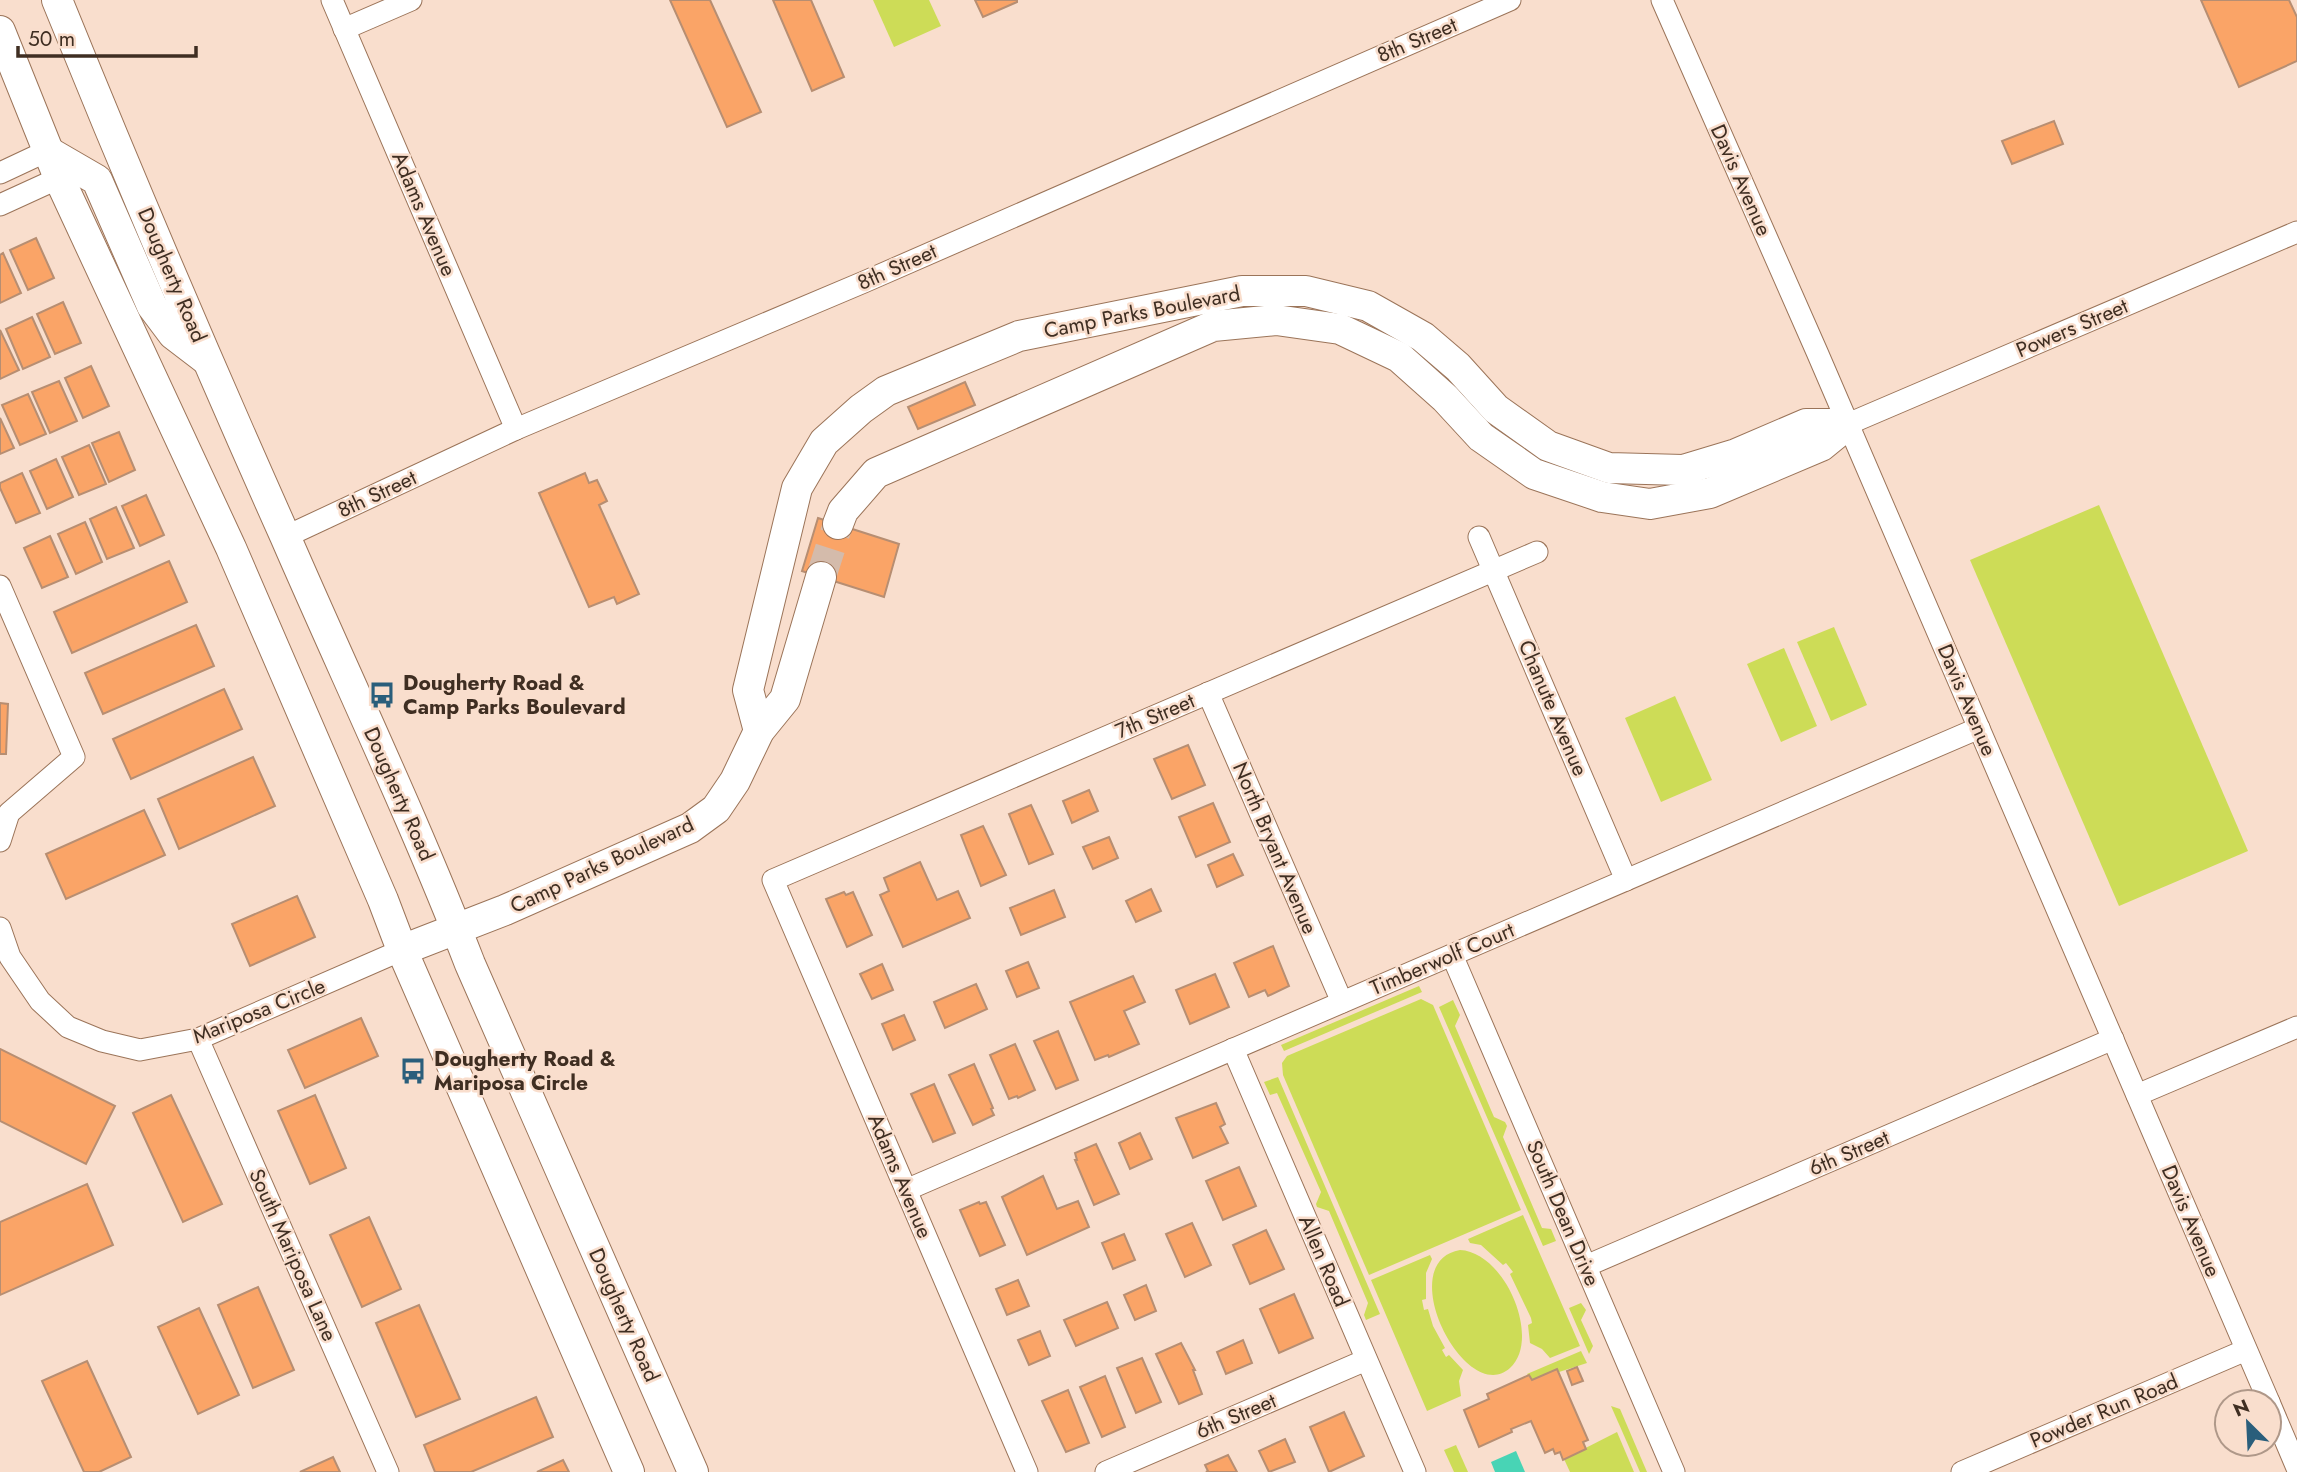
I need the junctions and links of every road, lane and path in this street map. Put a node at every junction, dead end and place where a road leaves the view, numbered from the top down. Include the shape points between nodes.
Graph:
1 (57, 0) edge
2 (332, 0) edge
3 (411, 0) edge
4 (1510, 0) edge
5 (1661, 0) edge
6 (344, 29) junction
7 (0, 32) edge
8 (47, 151) junction
9 (0, 173) edge
10 (60, 178) junction
11 (0, 205) edge
12 (2297, 232) edge
13 (210, 363) junction
14 (1848, 424) junction
15 (516, 429) junction
16 (838, 524) tunnel mouth
17 (285, 537) junction
18 (1479, 537) dead end
19 (1537, 552) dead end
20 (1493, 570) junction
21 (821, 577) tunnel mouth
22 (0, 586) edge
23 (4, 606) edge
24 (1209, 693) junction
25 (1979, 728) junction
26 (759, 731) junction
27 (0, 841) edge
28 (773, 880) joint
29 (1626, 880) junction
30 (0, 928) edge
31 (456, 929) junction
32 (402, 950) junction
33 (1452, 955) junction
34 (1342, 1002) junction
35 (2297, 1027) edge
36 (198, 1039) junction
37 (2113, 1039) junction
38 (1233, 1049) junction
39 (2137, 1095) junction
40 (906, 1190) junction
41 (1586, 1266) junction
42 (2246, 1350) junction
43 (1366, 1360) junction
44 (2263, 1388) edge
45 (2283, 1435) edge
46 (2297, 1468) edge
47 (388, 1472) edge
48 (629, 1472) edge
49 (693, 1472) edge
50 (1027, 1472) edge
51 (1106, 1472) edge
52 (1415, 1472) edge
53 (1674, 1472) edge
54 (1962, 1472) edge

1 - 13 main road, Dougherty Road
2 - 6 street, Adams Avenue
3 - 6 street
4 - 15 street, 8th Street
5 - 14 street, Davis Avenue
6 - 15 street, Adams Avenue
7 - 8 main road
8 - 9 street
8 - 10 main road
8 - 13 main road via 97,180 152,306 173,334
10 - 11 street
10 - 32 main road via 231,548
12 - 14 street, Powers Street
13 - 17 main road, Dougherty Road
14 - 16 main road, Camp Parks Boulevard via 1821,446 1710,493 1650,504 1602,497 1534,474 1480,437 1399,357 1340,329 1276,320 1213,326 876,473 843,511
14 - 25 street, Davis Avenue
14 - 26 main road, Camp Parks Boulevard via 1806,424 1736,454 1682,470 1609,468 1548,446 1496,409 1423,337 1368,306 1306,291 1242,291 1019,336 886,391 824,442 797,488 748,690
15 - 17 street, 8th Street
17 - 31 main road, Dougherty Road
18 - 20 street, Chanute Avenue
19 - 20 street, 7th Street
20 - 24 street, 7th Street
20 - 29 street, Chanute Avenue
21 - 26 main road, Camp Parks Boulevard via 785,699
22 - 23 street
23 - 27 street via 74,757 9,813
24 - 28 street, 7th Street
24 - 34 street, North Bryant Avenue
25 - 29 street, Timberwolf Court
25 - 37 street, Davis Avenue
26 - 31 main road, Camp Parks Boulevard via 716,809 690,828
28 - 40 street, Adams Avenue
29 - 33 street, Timberwolf Court
30 - 36 street, Mariposa Circle via 10,957 40,1001 68,1027 140,1051
31 - 32 main road, Camp Parks Boulevard
31 - 49 main road, Dougherty Road
32 - 36 street, Mariposa Circle
32 - 48 main road
33 - 34 street, Timberwolf Court
33 - 41 street, South Dean Drive
34 - 38 street, Timberwolf Court
35 - 39 street
36 - 47 street, South Mariposa Lane
37 - 39 street, Davis Avenue
37 - 41 street, 6th Street
38 - 40 street, Timberwolf Court
38 - 43 street, Allen Road
39 - 42 street, Davis Avenue
40 - 50 street, Adams Avenue
41 - 53 street, South Dean Drive
42 - 44 street, Davis Avenue
42 - 54 street, Powder Run Road
43 - 51 street, 6th Street
43 - 52 street, Allen Road
45 - 46 street, Davis Avenue

